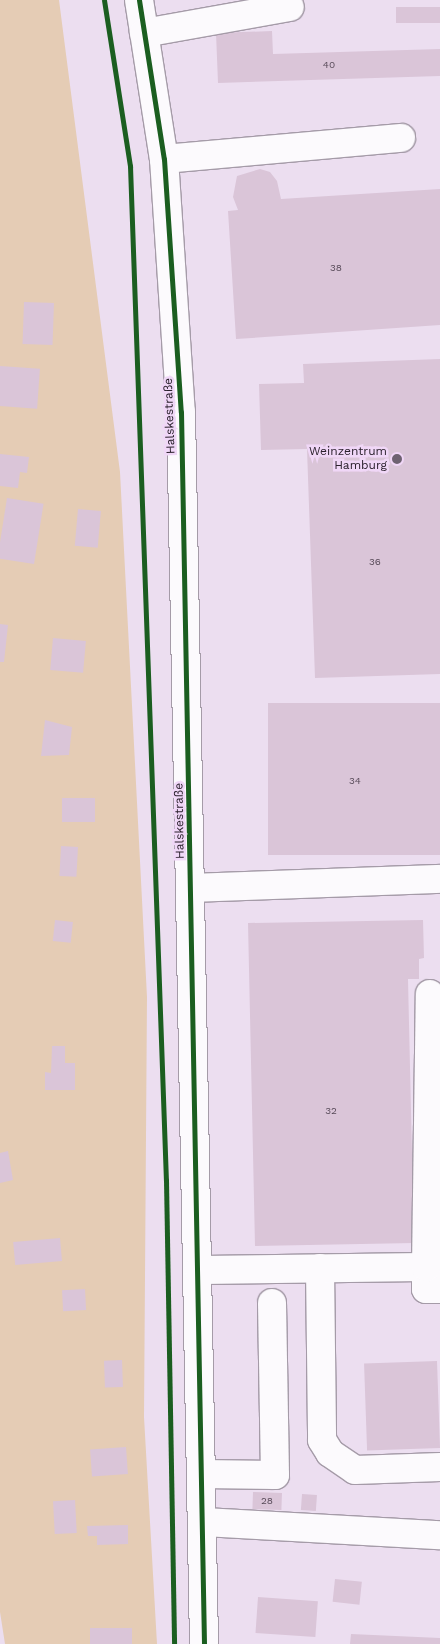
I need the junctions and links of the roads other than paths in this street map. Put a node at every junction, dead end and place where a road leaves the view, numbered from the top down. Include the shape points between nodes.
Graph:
1 (139, 0) edge
2 (290, 7) dead end
3 (144, 33) junction
4 (401, 138) dead end
5 (164, 159) junction
6 (440, 879) edge
7 (191, 888) junction
8 (430, 994) dead end
9 (426, 1267) junction
10 (320, 1268) junction
11 (199, 1270) junction
12 (440, 1289) edge
13 (272, 1303) dead end
14 (440, 1467) edge
15 (203, 1474) junction
16 (204, 1522) junction
17 (440, 1535) edge
18 (204, 1644) edge

1 - 3 street, Halskestraße
2 - 3 street
3 - 5 street, Halskestraße
4 - 5 street
5 - 7 street, Halskestraße via 181,412
6 - 7 street
7 - 11 street, Halskestraße
8 - 9 street
9 - 10 street
9 - 12 street via 426,1289
10 - 11 street
10 - 14 street via 322,1440 330,1453 355,1470
11 - 15 street, Halskestraße
13 - 15 street via 276,1475
15 - 16 street, Halskestraße
16 - 17 street
16 - 18 street, Halskestraße

